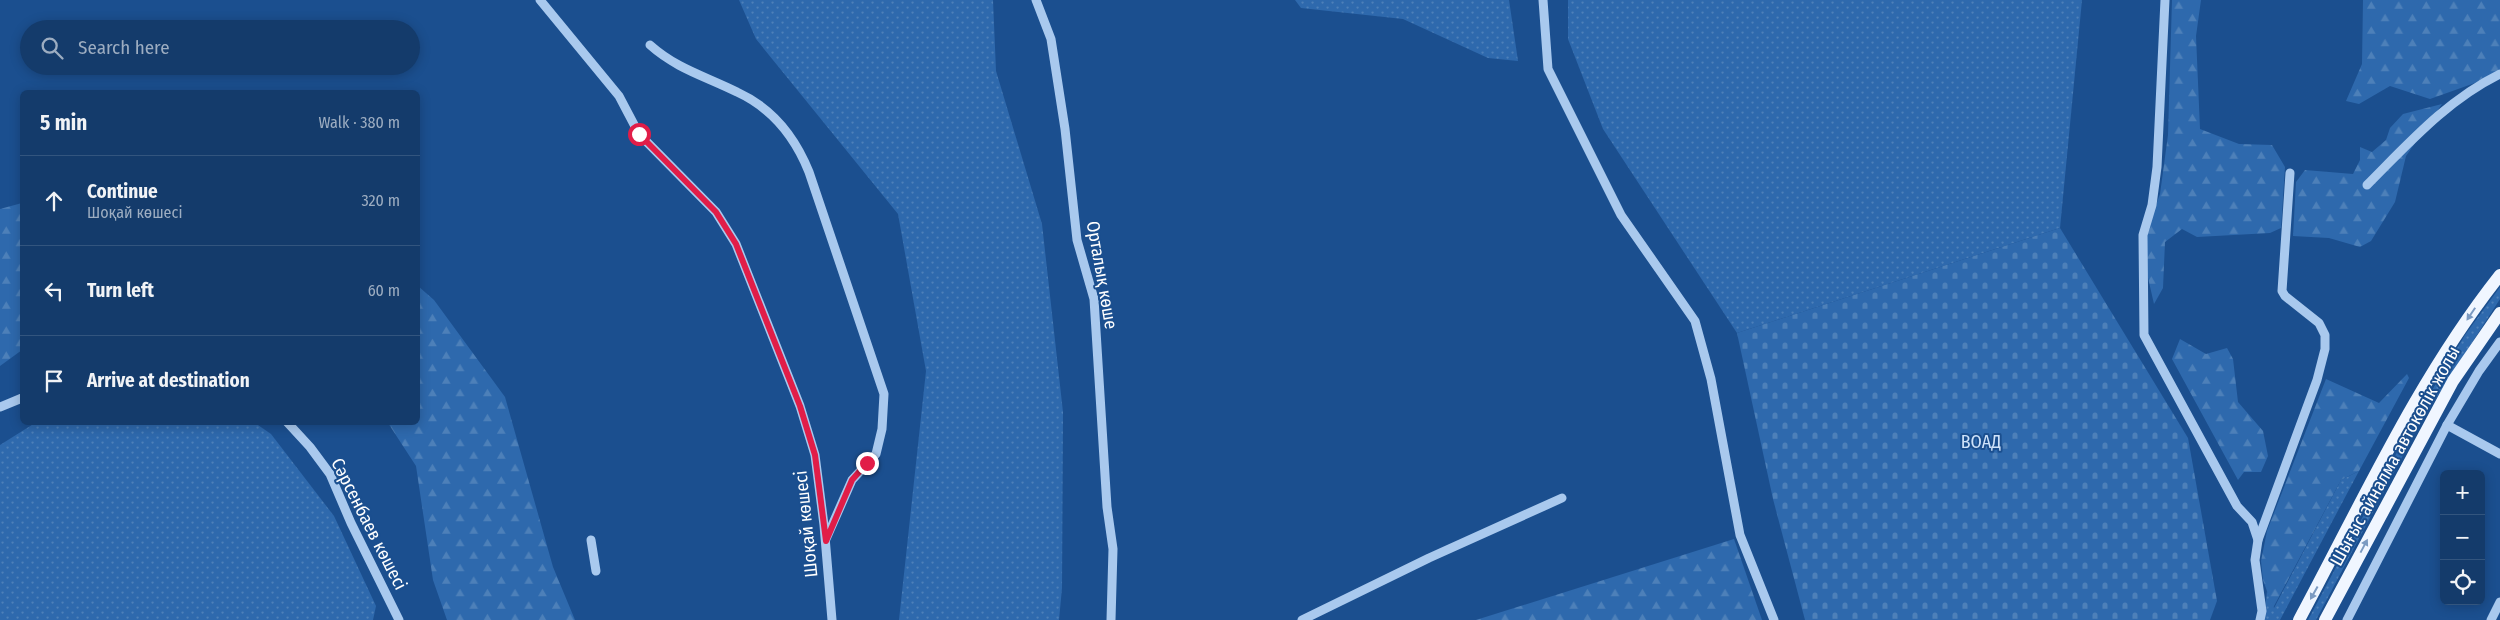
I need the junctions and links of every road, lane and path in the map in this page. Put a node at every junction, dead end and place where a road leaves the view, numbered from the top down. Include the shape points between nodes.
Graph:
1 (540, 0) edge
2 (1036, 0) edge
3 (1543, 0) edge
4 (2165, 0) edge
5 (650, 45) dead end
6 (2500, 74) edge
7 (2290, 173) dead end
8 (2367, 185) dead end
9 (2500, 275) edge
10 (2500, 313) edge
11 (2500, 342) edge
12 (20, 399) edge
13 (0, 408) edge
14 (289, 425) edge
15 (2447, 425) junction
16 (2500, 454) edge
17 (1562, 498) dead end
18 (591, 540) dead end
19 (2258, 540) junction
20 (826, 541) junction
21 (596, 571) dead end
22 (2500, 602) edge
23 (399, 620) edge
24 (832, 620) edge
25 (1111, 620) edge
26 (1302, 620) edge
27 (1774, 620) edge
28 (2260, 620) edge
29 (2299, 620) edge
30 (2325, 620) edge
31 (2347, 620) edge
32 (2491, 620) edge

1 - 20 street, Шоқай көшесі via 619,96 639,134 716,212 736,244 800,406 815,455
2 - 25 street, Орталық көше via 1051,38 1077,240 1094,299 1107,507 1113,549
3 - 27 street via 1548,69 1621,215 1696,321 1711,379 1740,535
4 - 19 street via 2157,167 2152,205 2143,234 2144,335 2237,506 2252,522
5 - 20 street via 675,65 738,92 766,110 796,142 819,199 884,394 882,429 876,454 852,480
6 - 8 street via 2437,115
7 - 19 street via 2282,291 2319,323 2325,334 2325,348 2317,380
9 -> 29 main road via 2437,365
30 -> 10 main road, Шығыс айналма автокөлік жолы via 2453,381
11 - 15 street
12 - 13 street
14 - 23 street, Сәрсенбаев көшесі via 330,474
15 - 16 street
15 - 31 street
17 - 26 street
18 - 21 street
19 - 28 street via 2255,560 2262,611
20 - 24 street, Шоқай көшесі
22 - 32 street

